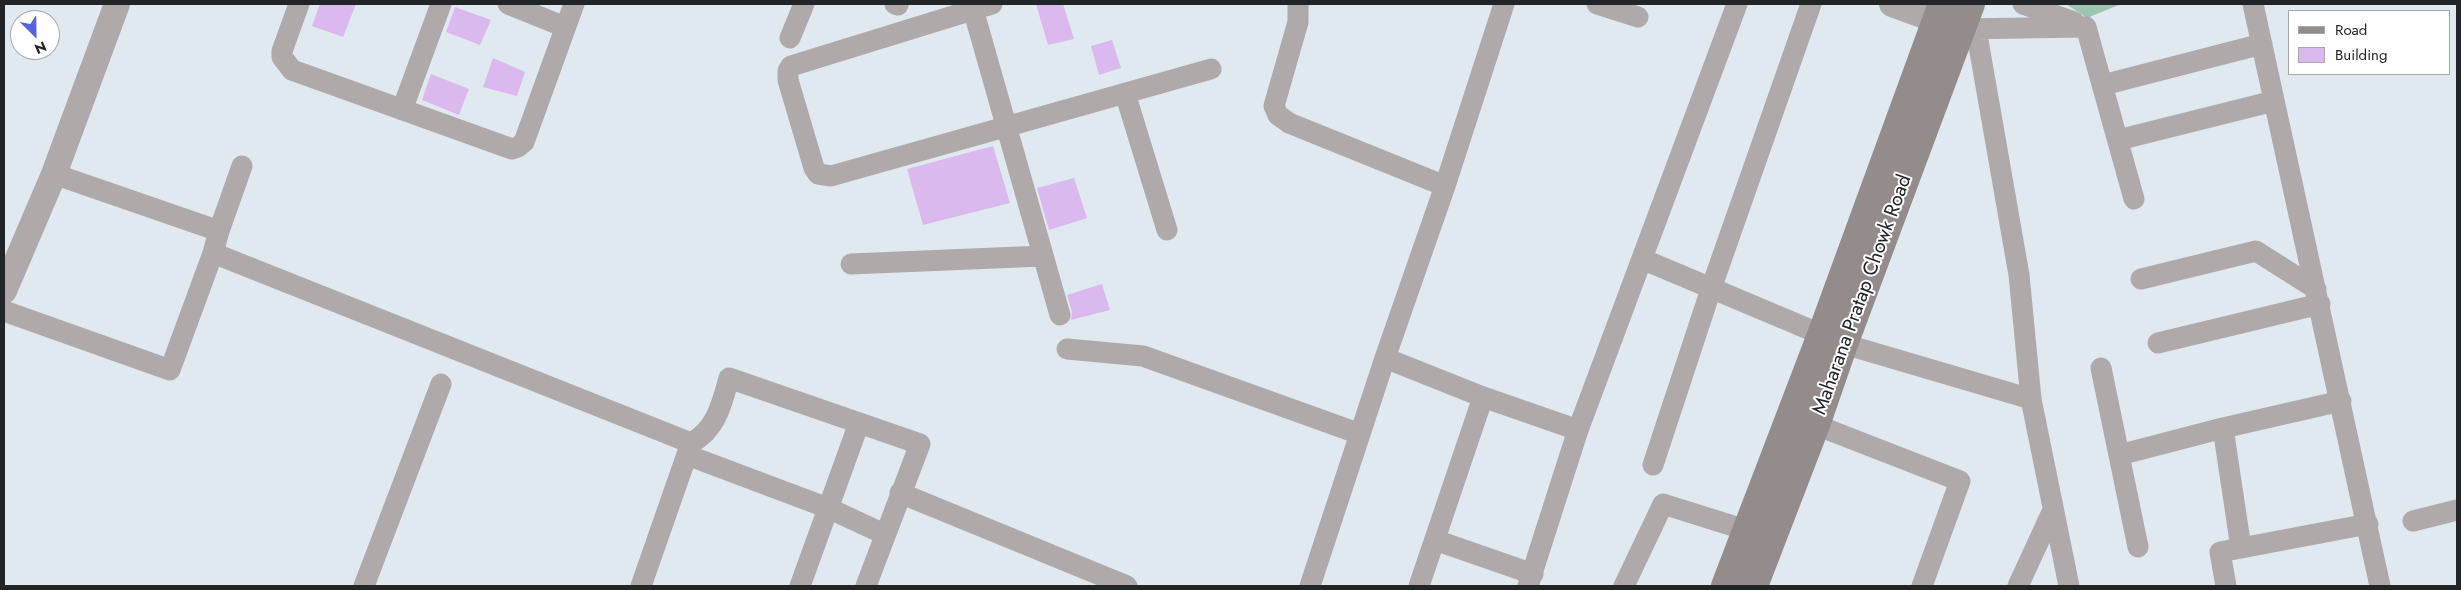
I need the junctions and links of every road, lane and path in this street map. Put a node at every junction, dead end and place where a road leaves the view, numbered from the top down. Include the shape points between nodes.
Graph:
1 (117, 4) edge
2 (299, 4) edge
3 (441, 4) edge
4 (508, 4) edge
5 (574, 4) edge
6 (804, 4) edge
7 (1298, 4) edge
8 (1504, 4) edge
9 (1597, 4) edge
10 (1738, 4) edge
11 (1811, 4) edge
12 (1892, 4) edge
13 (2023, 4) edge
14 (2253, 4) edge
15 (982, 7) edge
16 (1638, 17) dead end
17 (1957, 17) edge
18 (565, 27) junction
19 (2086, 27) junction
20 (790, 38) dead end
21 (2262, 44) junction
22 (1211, 68) dead end
23 (2102, 85) junction
24 (1125, 92) junction
25 (2274, 101) junction
26 (402, 110) junction
27 (1006, 126) junction
28 (2118, 140) junction
29 (242, 166) dead end
30 (54, 174) junction
31 (1445, 186) junction
32 (2134, 199) dead end
33 (1167, 230) dead end
34 (219, 231) junction
35 (213, 253) junction
36 (1044, 256) junction
37 (1642, 259) junction
38 (851, 264) dead end
39 (2141, 279) dead end
40 (1713, 288) junction
41 (4, 291) edge
42 (2318, 296) junction
43 (4, 311) edge
44 (1060, 315) dead end
45 (1832, 339) junction
46 (2158, 343) dead end
47 (1067, 349) dead end
48 (1386, 358) junction
49 (2101, 368) dead end
50 (441, 384) dead end
51 (1483, 397) junction
52 (2031, 399) junction
53 (2340, 401) junction
54 (859, 423) junction
55 (1816, 426) junction
56 (2223, 428) junction
57 (1578, 430) junction
58 (1360, 434) junction
59 (689, 449) junction
60 (2119, 454) junction
61 (1653, 464) dead end
62 (900, 493) junction
63 (828, 508) junction
64 (2053, 510) junction
65 (2457, 510) edge
66 (2413, 521) dead end
67 (2368, 524) junction
68 (1746, 530) junction
69 (884, 534) junction
70 (1435, 540) junction
71 (2138, 547) dead end
72 (2241, 548) junction
73 (1530, 580) edge
74 (364, 586) edge
75 (641, 586) edge
76 (800, 586) edge
77 (866, 586) edge
78 (1127, 586) edge
79 (1310, 586) edge
80 (1419, 586) edge
81 (1624, 586) edge
82 (1725, 586) edge
83 (1754, 586) edge
84 (1922, 586) edge
85 (2018, 586) edge
86 (2069, 586) edge
87 (2226, 586) edge
88 (2380, 586) edge

1 - 30 street
2 - 26 street via 282,51 287,66
3 - 26 street
4 - 18 street
5 - 18 street
6 - 20 street
7 - 31 street via 1298,22 1274,106 1278,115 1290,123
8 - 31 street
9 - 16 street
10 - 37 street
11 - 40 street
12 - 17 street
13 - 19 street
14 - 21 street
15 - 27 street
15 - 27 street via 797,62 788,71 788,80 814,168 826,177
17 - 19 street
17 - 45 main road, Maharana Pratap Chowk Road
17 - 52 street via 2019,275
18 - 26 street via 524,142 518,147 504,148
19 - 23 street
21 - 23 street
21 - 25 street
22 - 24 street
23 - 28 street
24 - 27 street
24 - 33 street
25 - 28 street
25 - 42 street
27 - 36 street
28 - 32 street
29 - 34 street
30 - 34 street
30 - 41 street
31 - 48 street
34 - 35 street
35 - 43 street via 170,370
35 - 59 street
36 - 38 street
36 - 44 street
37 - 40 street
37 - 57 street
39 - 42 street via 2256,251
40 - 45 street
40 - 61 street
42 - 46 street
42 - 53 street
45 - 52 street
45 - 55 main road, Maharana Pratap Chowk Road
45 - 68 main road, Maharana Pratap Chowk Road
47 - 58 street via 1143,356
48 - 51 street
48 - 58 street
49 - 60 street
50 - 74 street
51 - 57 street
51 - 70 street
52 - 64 street
53 - 56 street
53 - 67 street
54 - 59 street via 729,378 720,409 704,436
54 - 62 street via 920,444
54 - 63 street
55 - 83 main road, Maharana Pratap Chowk Road
55 - 84 street via 1960,481
56 - 60 street
56 - 72 street
57 - 73 street
58 - 79 street
59 - 63 street
59 - 75 street
60 - 71 street
62 - 69 street
62 - 78 street
63 - 69 street
63 - 76 street
64 - 85 street
64 - 86 street
65 - 66 street
67 - 72 street
67 - 88 street
68 - 81 street via 1663,504
68 - 82 main road, Maharana Pratap Chowk Road
69 - 77 street
70 - 73 street
70 - 80 street
72 - 87 street via 2220,552

